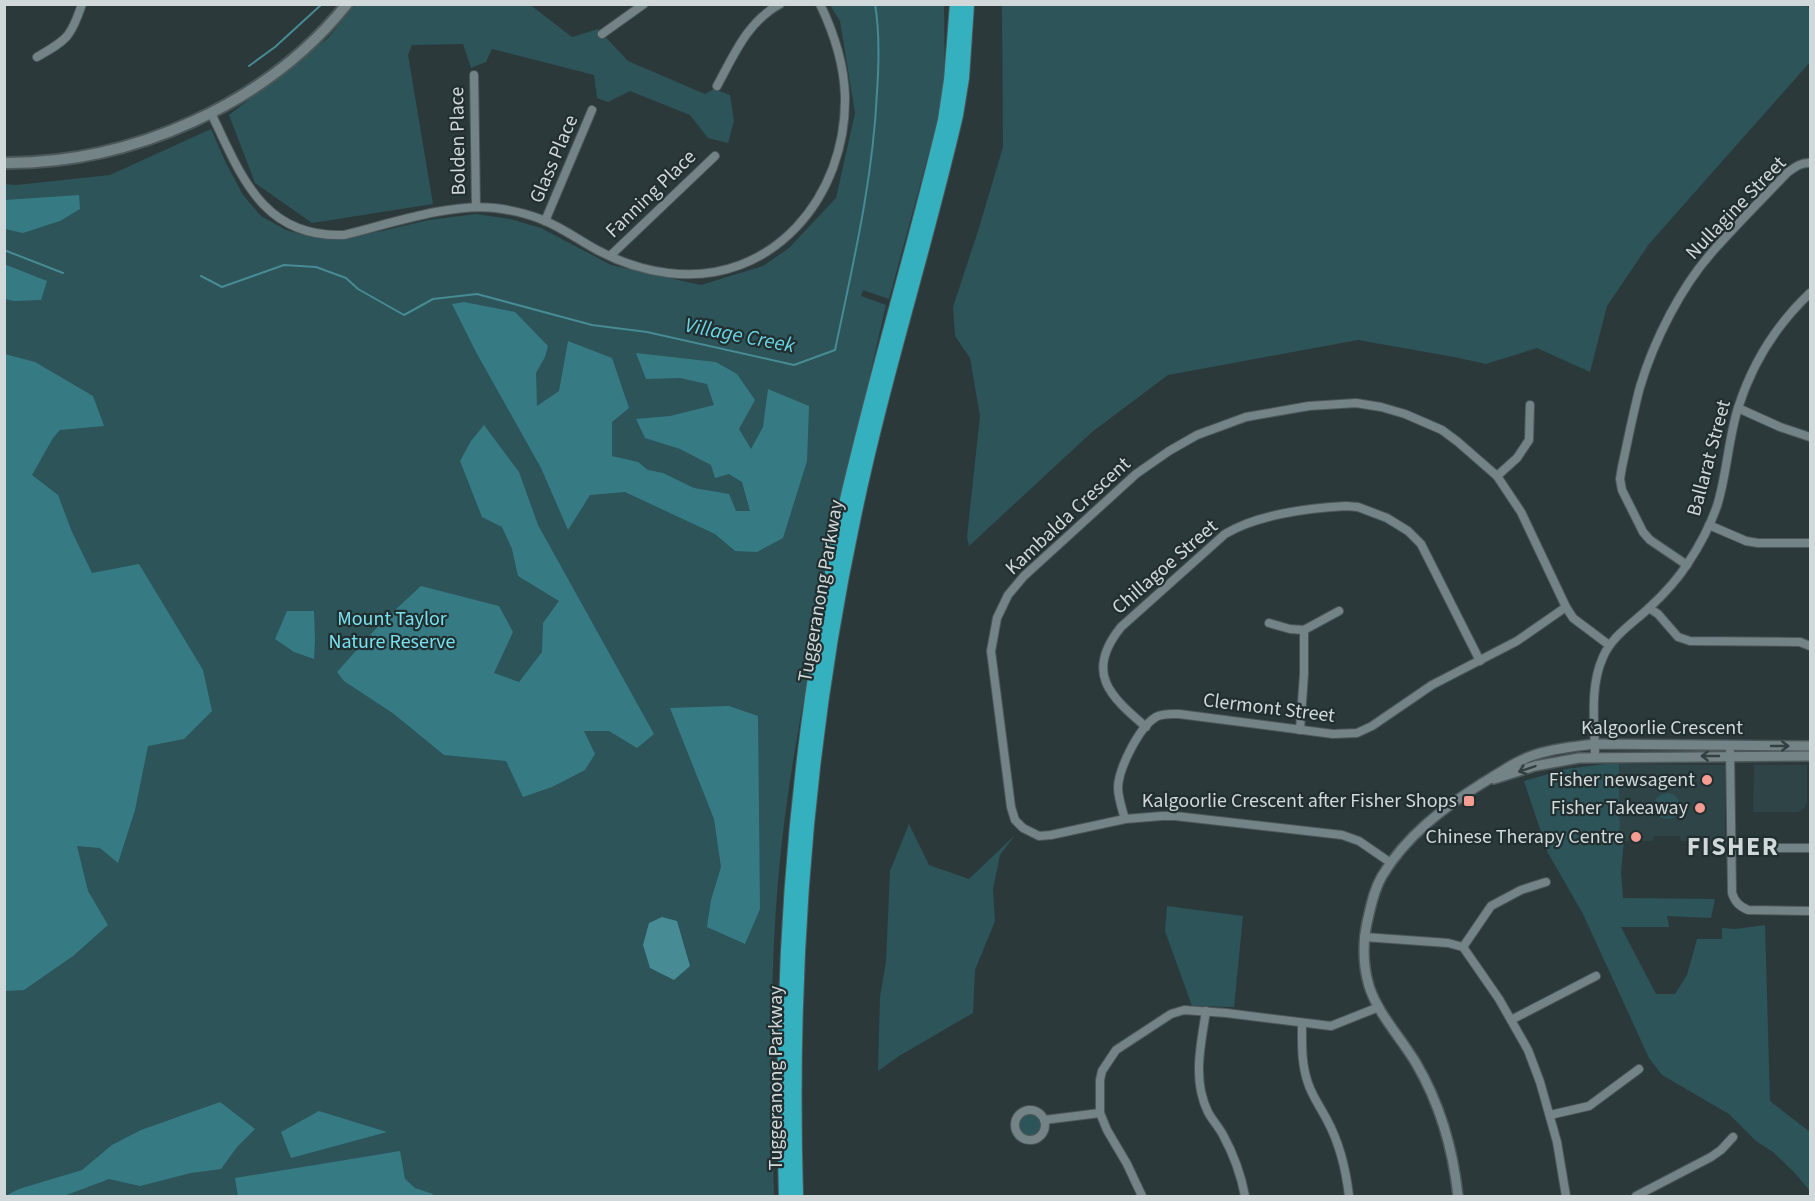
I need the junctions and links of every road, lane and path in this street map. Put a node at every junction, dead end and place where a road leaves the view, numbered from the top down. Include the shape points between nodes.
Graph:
1 (82, 4) edge
2 (347, 4) edge
3 (644, 4) edge
4 (780, 4) edge
5 (820, 4) edge
6 (957, 4) edge
7 (968, 4) edge
8 (602, 34) dead end
9 (37, 57) dead end
10 (474, 75) dead end
11 (717, 86) dead end
12 (592, 110) dead end
13 (211, 113) junction
14 (715, 156) dead end
15 (4, 163) edge
16 (1810, 163) edge
17 (476, 207) junction
18 (545, 221) junction
19 (610, 256) junction
20 (1810, 293) edge
21 (1530, 405) dead end
22 (1738, 408) junction
23 (1810, 437) edge
24 (1497, 476) junction
25 (1710, 525) junction
26 (1810, 543) edge
27 (1687, 565) junction
28 (1566, 607) junction
29 (1649, 608) junction
30 (1339, 611) dead end
31 (1269, 623) dead end
32 (1304, 630) junction
33 (1609, 645) junction
34 (1810, 646) edge
35 (1480, 661) junction
36 (1146, 727) junction
37 (1300, 730) junction
38 (1595, 744) junction
39 (1730, 745) junction
40 (1810, 746) edge
41 (1730, 756) junction
42 (1810, 756) edge
43 (1595, 757) junction
44 (1486, 782) junction
45 (1125, 819) junction
46 (1773, 848) dead end
47 (1810, 848) edge
48 (1391, 863) junction
49 (1546, 882) dead end
50 (1810, 911) edge
51 (1364, 938) junction
52 (1463, 947) junction
53 (1596, 976) dead end
54 (1379, 1007) junction
55 (1206, 1011) junction
56 (1511, 1020) junction
57 (1302, 1023) junction
58 (1639, 1069) dead end
59 (1100, 1113) junction
60 (1550, 1115) junction
61 (1044, 1120) junction
62 (1733, 1137) dead end
63 (786, 1197) edge
64 (796, 1197) edge
65 (1142, 1197) edge
66 (1245, 1197) edge
67 (1349, 1197) edge
68 (1458, 1197) edge
69 (1566, 1197) edge
70 (1636, 1197) edge

1 - 9 street via 69,36
2 - 13 main road via 290,61
3 - 8 street
4 - 11 street via 750,28
5 - 19 street via 837,47 845,95 844,118 829,177 804,218 759,257 722,272 666,273
6 - 63 highway, Tuggeranong Parkway via 945,120 839,536 812,695 789,917 784,1076
7 - 64 highway, Tuggeranong Parkway via 956,115 859,494 817,732 796,964
10 - 17 street, Bolden Place
12 - 18 street, Glass Place
13 - 15 main road via 162,135 94,155
13 - 17 street via 240,174 257,198 286,222 310,232 344,235 445,210
14 - 19 street, Fanning Place
16 - 27 street, Nullagine Street via 1788,172 1711,252 1664,327 1640,387 1622,467 1622,490 1643,532
17 - 18 street via 510,210
18 - 19 street
20 - 22 street, Ballarat Street via 1773,336
21 - 24 street via 1529,440
22 - 23 street
22 - 25 street, Ballarat Street
24 - 28 street, Kambalda Crescent via 1521,512
24 - 45 street, Kambalda Crescent via 1442,430 1380,407 1356,403 1310,406 1246,417 1169,450 1136,474 1024,576 1008,595 997,618 991,651 1011,807 1016,820 1039,836
25 - 26 street via 1746,541
25 - 27 street, Ballarat Street
27 - 29 street, Ballarat Street
28 - 33 street, Kambalda Crescent
28 - 35 street, Clermont Street
29 - 33 street, Ballarat Street
29 - 34 street via 1678,637 1690,641 1800,642
30 - 32 street
31 - 32 street
32 - 37 street
33 - 38 street, Ballarat Street via 1597,675
35 - 36 street, Chillagoe Street via 1421,544 1399,524 1374,512 1346,506 1263,517 1225,534 1112,638 1103,666 1107,687 1120,705
35 - 37 street, Clermont Street via 1432,685 1357,733
36 - 37 street, Clermont Street via 1162,714 1179,714
36 - 45 street, Clermont Street via 1119,777
38 - 39 street, Kalgoorlie Crescent
38 - 43 street, Ballarat Street
38 - 44 street, Kalgoorlie Crescent via 1538,754 1509,765
39 -> 40 street, Kalgoorlie Crescent
39 - 41 street
41 - 42 street, Kalgoorlie Crescent
41 -> 43 street, Kalgoorlie Crescent
41 - 50 street via 1733,898 1748,910
43 -> 44 street, Kalgoorlie Crescent via 1545,764
44 - 48 street, Kalgoorlie Crescent via 1428,821
45 - 48 street, Kambalda Crescent via 1175,816 1342,835
46 - 47 street
48 - 51 street, Kalgoorlie Crescent via 1375,892
49 - 52 street via 1491,906
51 - 52 street
51 - 54 street, Kalgoorlie Crescent via 1365,967
52 - 56 street
53 - 56 street
54 - 57 street via 1331,1026
54 - 68 street, Kalgoorlie Crescent via 1433,1096 1449,1142
55 - 57 street
55 - 59 street via 1171,1014 1116,1050 1102,1071
55 - 66 street via 1198,1072 1201,1092 1207,1112 1240,1172
56 - 60 street via 1528,1050
57 - 67 street via 1308,1085 1336,1138
58 - 60 street via 1589,1106
59 - 61 street
59 - 65 street
60 - 69 street
61 - 61 street via 1044,1129 1036,1139 1023,1138 1016,1131 1016,1120 1024,1111 1037,1112
62 - 70 street via 1711,1157

